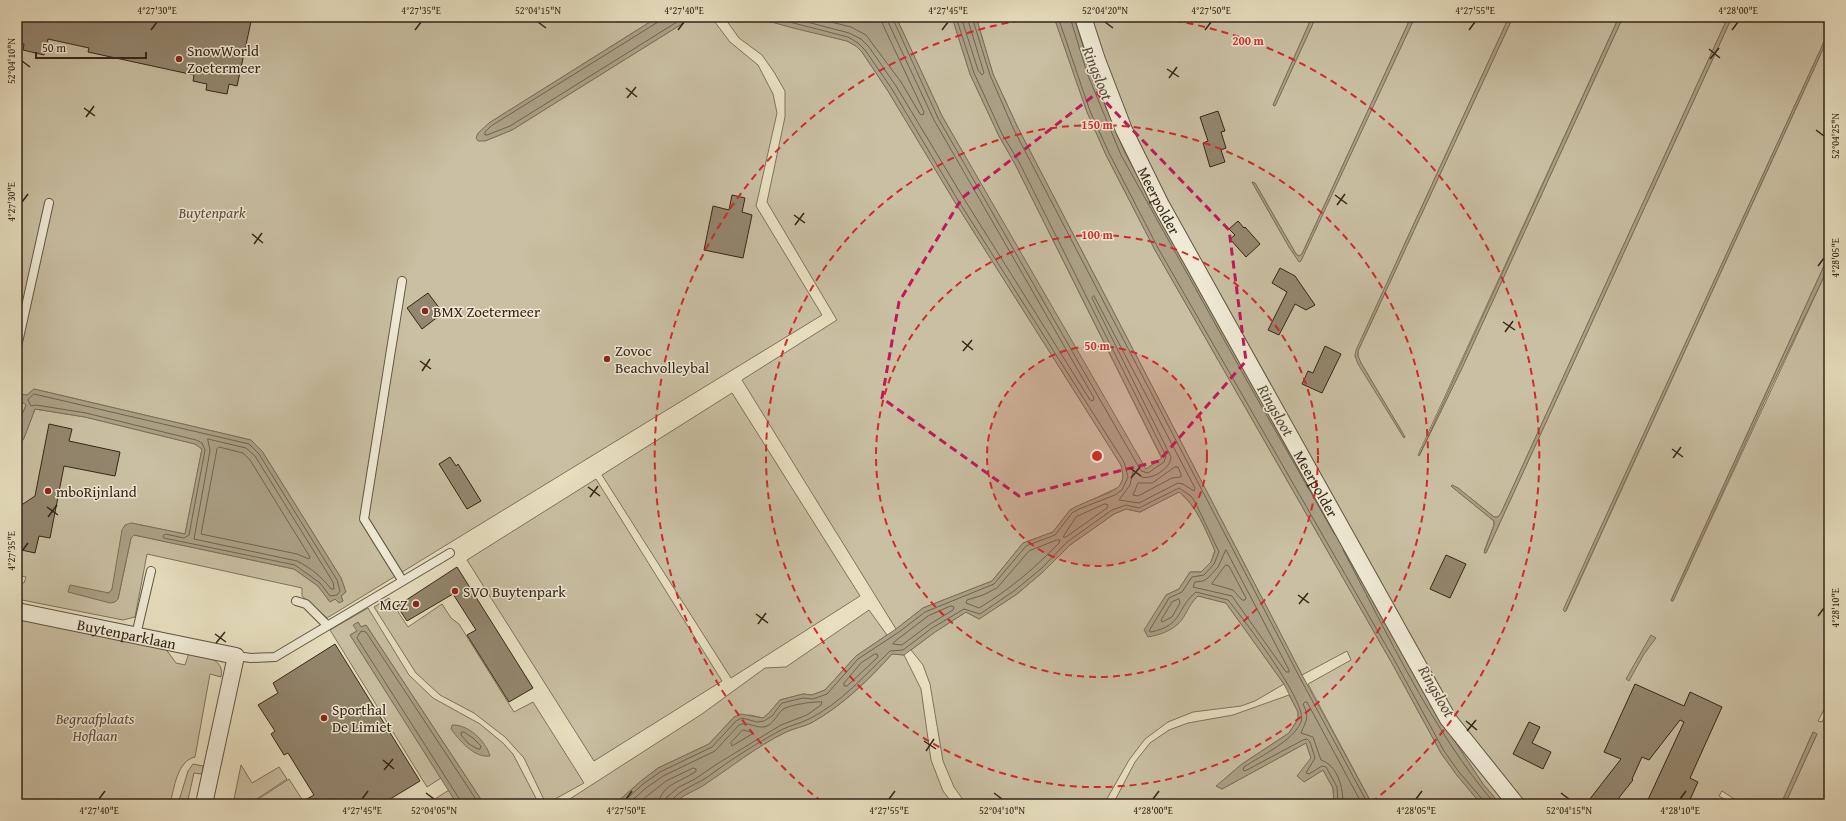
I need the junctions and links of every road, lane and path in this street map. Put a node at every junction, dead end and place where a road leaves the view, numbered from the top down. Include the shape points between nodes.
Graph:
1 (1083, 17) edge
2 (49, 203) dead end
3 (402, 281) dead end
4 (17, 347) edge
5 (450, 553) dead end
6 (151, 571) dead end
7 (402, 580) junction
8 (296, 600) dead end
9 (17, 612) edge
10 (327, 625) junction
11 (136, 635) junction
12 (236, 656) junction
13 (204, 804) edge
14 (1516, 804) edge

1 - 14 street, Meerpolder via 1124,130 1161,205 1448,719
2 - 4 lane
3 - 7 lane via 364,519
5 - 7 lane, Buytenparklaan
6 - 11 lane
7 - 10 lane, Buytenparklaan
8 - 10 lane via 306,604
9 - 11 street, Buytenparklaan
10 - 12 lane, Buytenparklaan via 274,657
11 - 12 street, Buytenparklaan
12 - 13 street

